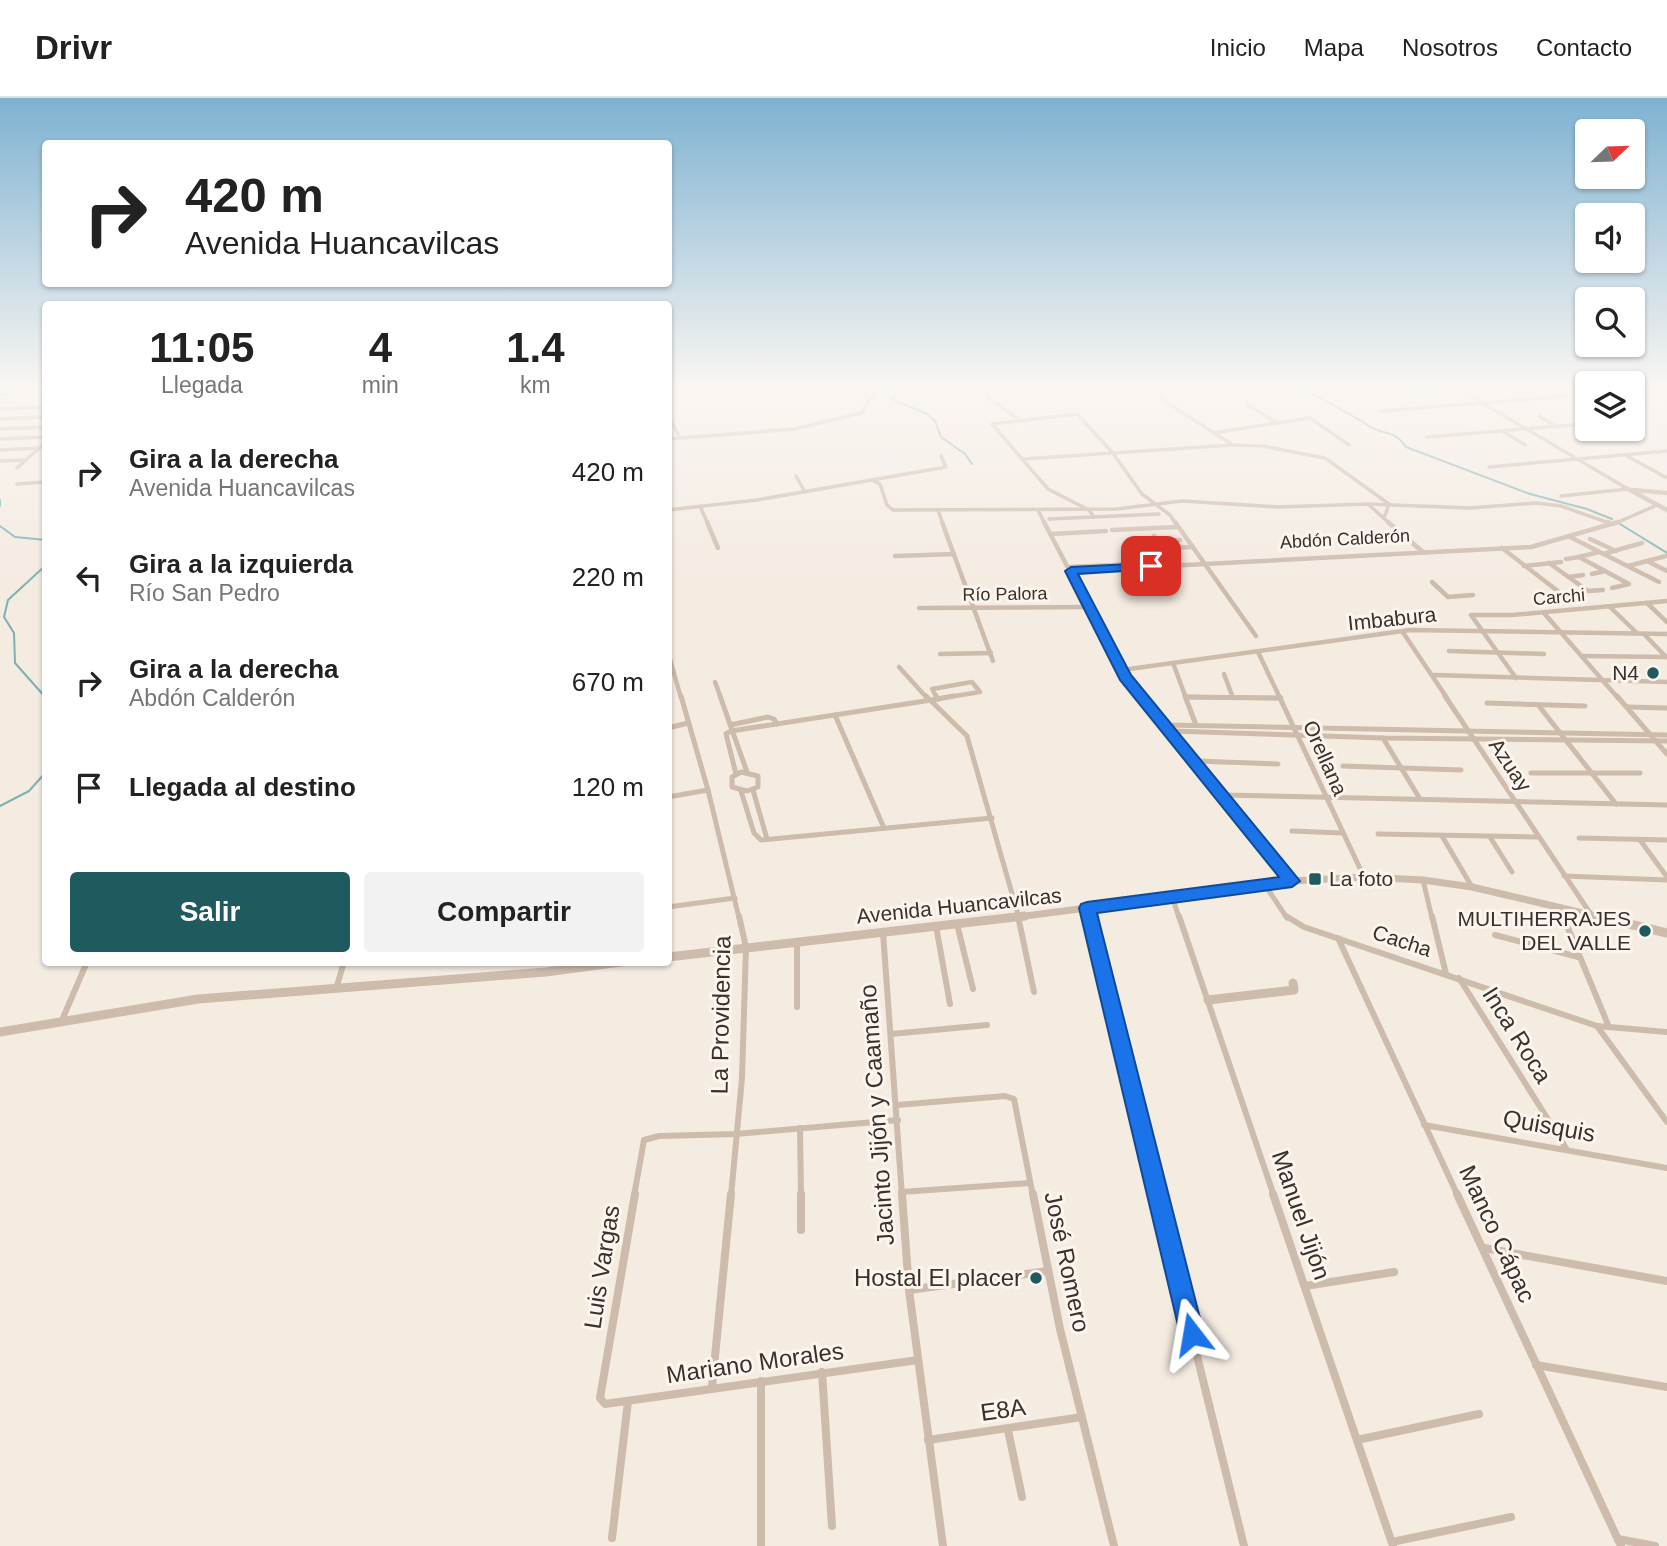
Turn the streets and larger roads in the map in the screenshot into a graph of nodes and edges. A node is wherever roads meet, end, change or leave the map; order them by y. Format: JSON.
{"nodes":[{"id":1,"x":1112,"y":452,"type":"edge"},
{"id":2,"x":34,"y":453,"type":"edge"},
{"id":3,"x":1017,"y":453,"type":"edge"},
{"id":4,"x":1105,"y":453,"type":"edge"},
{"id":5,"x":1297,"y":453,"type":"edge"},
{"id":6,"x":1565,"y":453,"type":"edge"},
{"id":7,"x":1659,"y":453,"type":"edge"},
{"id":8,"x":1626,"y":455,"type":"junction"},
{"id":9,"x":941,"y":456,"type":"dead end"},
{"id":10,"x":1023,"y":459,"type":"junction"},
{"id":11,"x":1576,"y":459,"type":"junction"},
{"id":12,"x":26,"y":460,"type":"junction"},
{"id":13,"x":0,"y":461,"type":"edge"},
{"id":14,"x":1489,"y":467,"type":"dead end"},
{"id":15,"x":18,"y":468,"type":"dead end"},
{"id":16,"x":796,"y":476,"type":"dead end"},
{"id":17,"x":1667,"y":478,"type":"edge"},
{"id":18,"x":872,"y":480,"type":"junction"},
{"id":19,"x":42,"y":482,"type":"edge"},
{"id":20,"x":17,"y":484,"type":"dead end"},
{"id":21,"x":1628,"y":489,"type":"junction"},
{"id":22,"x":805,"y":492,"type":"junction"},
{"id":23,"x":1667,"y":493,"type":"edge"},
{"id":24,"x":1561,"y":496,"type":"dead end"},
{"id":25,"x":1368,"y":504,"type":"junction"},
{"id":26,"x":1389,"y":504,"type":"junction"},
{"id":27,"x":1155,"y":505,"type":"junction"},
{"id":28,"x":1657,"y":505,"type":"junction"},
{"id":29,"x":700,"y":506,"type":"junction"},
{"id":30,"x":891,"y":509,"type":"joint"},
{"id":31,"x":672,"y":510,"type":"edge"},
{"id":32,"x":939,"y":510,"type":"junction"},
{"id":33,"x":1038,"y":510,"type":"junction"},
{"id":34,"x":1089,"y":510,"type":"junction"},
{"id":35,"x":1667,"y":510,"type":"edge"},
{"id":36,"x":1159,"y":514,"type":"dead end"},
{"id":37,"x":1094,"y":517,"type":"junction"},
{"id":38,"x":1384,"y":518,"type":"junction"},
{"id":39,"x":1049,"y":519,"type":"dead end"},
{"id":40,"x":1611,"y":523,"type":"junction"},
{"id":41,"x":1178,"y":527,"type":"junction"},
{"id":42,"x":1112,"y":530,"type":"dead end"},
{"id":43,"x":1106,"y":531,"type":"dead end"},
{"id":44,"x":1051,"y":534,"type":"junction"},
{"id":45,"x":1154,"y":536,"type":"dead end"},
{"id":46,"x":1567,"y":536,"type":"junction"},
{"id":47,"x":1590,"y":539,"type":"dead end"},
{"id":48,"x":1180,"y":540,"type":"dead end"},
{"id":49,"x":1158,"y":541,"type":"junction"},
{"id":50,"x":1144,"y":542,"type":"dead end"},
{"id":51,"x":1642,"y":543,"type":"dead end"},
{"id":52,"x":1192,"y":547,"type":"junction"},
{"id":53,"x":719,"y":548,"type":"dead end"},
{"id":54,"x":1162,"y":548,"type":"junction"},
{"id":55,"x":1502,"y":548,"type":"junction"},
{"id":56,"x":1147,"y":549,"type":"dead end"},
{"id":57,"x":1422,"y":551,"type":"junction"},
{"id":58,"x":1616,"y":551,"type":"junction"},
{"id":59,"x":1601,"y":553,"type":"junction"},
{"id":60,"x":954,"y":554,"type":"junction"},
{"id":61,"x":895,"y":556,"type":"dead end"},
{"id":62,"x":1666,"y":556,"type":"edge"},
{"id":63,"x":1579,"y":557,"type":"junction"},
{"id":64,"x":1647,"y":561,"type":"junction"},
{"id":65,"x":1203,"y":562,"type":"junction"},
{"id":66,"x":1549,"y":563,"type":"junction"},
{"id":67,"x":1524,"y":566,"type":"junction"},
{"id":68,"x":1627,"y":566,"type":"junction"},
{"id":69,"x":1070,"y":569,"type":"junction"},
{"id":70,"x":1605,"y":571,"type":"junction"},
{"id":71,"x":1667,"y":571,"type":"edge"},
{"id":72,"x":1592,"y":574,"type":"dead end"},
{"id":73,"x":1583,"y":575,"type":"dead end"},
{"id":74,"x":1569,"y":577,"type":"junction"},
{"id":75,"x":1432,"y":582,"type":"dead end"},
{"id":76,"x":1659,"y":582,"type":"dead end"},
{"id":77,"x":1612,"y":588,"type":"dead end"},
{"id":78,"x":1603,"y":590,"type":"dead end"},
{"id":79,"x":1559,"y":592,"type":"dead end"},
{"id":80,"x":1473,"y":595,"type":"dead end"},
{"id":81,"x":1667,"y":601,"type":"edge"},
{"id":82,"x":1647,"y":603,"type":"junction"},
{"id":83,"x":1091,"y":607,"type":"junction"},
{"id":84,"x":1610,"y":607,"type":"junction"},
{"id":85,"x":919,"y":608,"type":"dead end"},
{"id":86,"x":974,"y":608,"type":"junction"},
{"id":87,"x":1544,"y":612,"type":"junction"},
{"id":88,"x":1667,"y":622,"type":"edge"},
{"id":89,"x":1480,"y":630,"type":"junction"},
{"id":90,"x":1402,"y":631,"type":"junction"},
{"id":91,"x":1563,"y":632,"type":"junction"},
{"id":92,"x":1637,"y":633,"type":"junction"},
{"id":93,"x":1644,"y":634,"type":"junction"},
{"id":94,"x":1667,"y":634,"type":"edge"},
{"id":95,"x":1256,"y":636,"type":"dead end"},
{"id":96,"x":1449,"y":651,"type":"dead end"},
{"id":97,"x":1258,"y":652,"type":"junction"},
{"id":98,"x":991,"y":653,"type":"junction"},
{"id":99,"x":1497,"y":653,"type":"junction"},
{"id":100,"x":940,"y":654,"type":"dead end"},
{"id":101,"x":1544,"y":654,"type":"dead end"},
{"id":102,"x":1583,"y":656,"type":"junction"},
{"id":103,"x":1667,"y":658,"type":"edge"},
{"id":104,"x":993,"y":661,"type":"dead end"},
{"id":105,"x":1173,"y":663,"type":"junction"},
{"id":106,"x":672,"y":666,"type":"edge"},
{"id":107,"x":899,"y":667,"type":"dead end"},
{"id":108,"x":1122,"y":670,"type":"junction"},
{"id":109,"x":1224,"y":674,"type":"dead end"},
{"id":110,"x":1434,"y":676,"type":"junction"},
{"id":111,"x":1516,"y":678,"type":"junction"},
{"id":112,"x":1603,"y":679,"type":"junction"},
{"id":113,"x":715,"y":682,"type":"dead end"},
{"id":114,"x":1667,"y":682,"type":"edge"},
{"id":115,"x":1187,"y":696,"type":"junction"},
{"id":116,"x":1233,"y":698,"type":"junction"},
{"id":117,"x":1281,"y":698,"type":"junction"},
{"id":118,"x":938,"y":699,"type":"junction"},
{"id":119,"x":930,"y":701,"type":"junction"},
{"id":120,"x":1487,"y":703,"type":"dead end"},
{"id":121,"x":1539,"y":706,"type":"junction"},
{"id":122,"x":1586,"y":706,"type":"dead end"},
{"id":123,"x":1627,"y":707,"type":"junction"},
{"id":124,"x":1667,"y":708,"type":"edge"},
{"id":125,"x":835,"y":715,"type":"junction"},
{"id":126,"x":688,"y":723,"type":"junction"},
{"id":127,"x":1167,"y":725,"type":"junction"},
{"id":128,"x":1196,"y":725,"type":"junction"},
{"id":129,"x":672,"y":727,"type":"edge"},
{"id":130,"x":1294,"y":727,"type":"junction"},
{"id":131,"x":730,"y":728,"type":"junction"},
{"id":132,"x":1171,"y":731,"type":"junction"},
{"id":133,"x":1469,"y":732,"type":"junction"},
{"id":134,"x":1297,"y":734,"type":"junction"},
{"id":135,"x":1560,"y":734,"type":"junction"},
{"id":136,"x":1650,"y":734,"type":"junction"},
{"id":137,"x":1667,"y":735,"type":"edge"},
{"id":138,"x":1384,"y":738,"type":"junction"},
{"id":139,"x":1473,"y":738,"type":"junction"},
{"id":140,"x":1565,"y":740,"type":"junction"},
{"id":141,"x":1656,"y":741,"type":"junction"},
{"id":142,"x":1667,"y":741,"type":"edge"},
{"id":143,"x":1667,"y":754,"type":"edge"},
{"id":144,"x":1196,"y":761,"type":"junction"},
{"id":145,"x":1278,"y":764,"type":"dead end"},
{"id":146,"x":1343,"y":766,"type":"dead end"},
{"id":147,"x":1401,"y":767,"type":"junction"},
{"id":148,"x":1461,"y":770,"type":"dead end"},
{"id":149,"x":1588,"y":770,"type":"junction"},
{"id":150,"x":747,"y":772,"type":"junction"},
{"id":151,"x":1531,"y":773,"type":"dead end"},
{"id":152,"x":1640,"y":773,"type":"dead end"},
{"id":153,"x":736,"y":774,"type":"junction"},
{"id":154,"x":708,"y":790,"type":"junction"},
{"id":155,"x":753,"y":790,"type":"junction"},
{"id":156,"x":741,"y":791,"type":"junction"},
{"id":157,"x":672,"y":796,"type":"edge"},
{"id":158,"x":1223,"y":796,"type":"junction"},
{"id":159,"x":1325,"y":797,"type":"junction"},
{"id":160,"x":1420,"y":799,"type":"junction"},
{"id":161,"x":1516,"y":802,"type":"junction"},
{"id":162,"x":1615,"y":804,"type":"junction"},
{"id":163,"x":1667,"y":806,"type":"edge"},
{"id":164,"x":992,"y":818,"type":"junction"},
{"id":165,"x":884,"y":828,"type":"junction"},
{"id":166,"x":1292,"y":831,"type":"dead end"},
{"id":167,"x":1342,"y":833,"type":"junction"},
{"id":168,"x":1378,"y":834,"type":"dead end"},
{"id":169,"x":1441,"y":836,"type":"junction"},
{"id":170,"x":1538,"y":836,"type":"junction"},
{"id":171,"x":1490,"y":837,"type":"junction"},
{"id":172,"x":1579,"y":838,"type":"dead end"},
{"id":173,"x":767,"y":839,"type":"junction"},
{"id":174,"x":1639,"y":839,"type":"junction"},
{"id":175,"x":1667,"y":840,"type":"edge"},
{"id":176,"x":1512,"y":873,"type":"dead end"},
{"id":177,"x":1564,"y":876,"type":"junction"},
{"id":178,"x":1364,"y":877,"type":"junction"},
{"id":179,"x":1667,"y":878,"type":"edge"},
{"id":180,"x":1423,"y":880,"type":"junction"},
{"id":181,"x":1292,"y":881,"type":"junction"},
{"id":182,"x":1265,"y":885,"type":"junction"},
{"id":183,"x":1472,"y":887,"type":"junction"},
{"id":184,"x":1172,"y":896,"type":"junction"},
{"id":185,"x":735,"y":898,"type":"junction"},
{"id":186,"x":1015,"y":899,"type":"junction"},
{"id":187,"x":1061,"y":900,"type":"dead end"},
{"id":188,"x":672,"y":907,"type":"edge"},
{"id":189,"x":1087,"y":908,"type":"junction"},
{"id":190,"x":1560,"y":908,"type":"junction"},
{"id":191,"x":1592,"y":916,"type":"junction"},
{"id":192,"x":1020,"y":917,"type":"junction"},
{"id":193,"x":957,"y":924,"type":"junction"},
{"id":194,"x":936,"y":926,"type":"junction"},
{"id":195,"x":883,"y":932,"type":"junction"},
{"id":196,"x":1665,"y":934,"type":"edge"},
{"id":197,"x":1495,"y":935,"type":"dead end"},
{"id":198,"x":1338,"y":938,"type":"junction"},
{"id":199,"x":797,"y":941,"type":"junction"},
{"id":200,"x":746,"y":947,"type":"junction"},
{"id":201,"x":672,"y":956,"type":"edge"},
{"id":202,"x":1578,"y":957,"type":"junction"},
{"id":203,"x":85,"y":966,"type":"edge"},
{"id":204,"x":343,"y":966,"type":"edge"},
{"id":205,"x":547,"y":967,"type":"edge"},
{"id":206,"x":1446,"y":974,"type":"junction"},
{"id":207,"x":1459,"y":978,"type":"junction"},
{"id":208,"x":1293,"y":983,"type":"dead end"},
{"id":209,"x":337,"y":989,"type":"junction"},
{"id":210,"x":973,"y":989,"type":"dead end"},
{"id":211,"x":1034,"y":992,"type":"dead end"},
{"id":212,"x":1208,"y":1000,"type":"junction"},
{"id":213,"x":950,"y":1004,"type":"dead end"},
{"id":214,"x":797,"y":1007,"type":"dead end"},
{"id":215,"x":62,"y":1020,"type":"junction"},
{"id":216,"x":987,"y":1025,"type":"dead end"},
{"id":217,"x":1597,"y":1026,"type":"junction"},
{"id":218,"x":1609,"y":1027,"type":"junction"},
{"id":219,"x":0,"y":1032,"type":"edge"},
{"id":220,"x":1667,"y":1032,"type":"edge"},
{"id":221,"x":891,"y":1034,"type":"junction"},
{"id":222,"x":897,"y":1105,"type":"junction"},
{"id":223,"x":898,"y":1120,"type":"junction"},
{"id":224,"x":1667,"y":1122,"type":"edge"},
{"id":225,"x":1424,"y":1125,"type":"junction"},
{"id":226,"x":800,"y":1128,"type":"junction"},
{"id":227,"x":736,"y":1134,"type":"junction"},
{"id":228,"x":1566,"y":1147,"type":"junction"},
{"id":229,"x":1667,"y":1168,"type":"edge"},
{"id":230,"x":1030,"y":1183,"type":"junction"},
{"id":231,"x":901,"y":1192,"type":"junction"},
{"id":232,"x":801,"y":1230,"type":"dead end"},
{"id":233,"x":1484,"y":1248,"type":"junction"},
{"id":234,"x":1048,"y":1271,"type":"junction"},
{"id":235,"x":1394,"y":1272,"type":"dead end"},
{"id":236,"x":1667,"y":1280,"type":"edge"},
{"id":237,"x":1305,"y":1286,"type":"junction"},
{"id":238,"x":909,"y":1290,"type":"junction"},
{"id":239,"x":918,"y":1360,"type":"junction"},
{"id":240,"x":1536,"y":1365,"type":"junction"},
{"id":241,"x":822,"y":1372,"type":"junction"},
{"id":242,"x":761,"y":1381,"type":"junction"},
{"id":243,"x":712,"y":1387,"type":"junction"},
{"id":244,"x":1667,"y":1387,"type":"edge"},
{"id":245,"x":600,"y":1398,"type":"joint"},
{"id":246,"x":628,"y":1401,"type":"junction"},
{"id":247,"x":1479,"y":1413,"type":"dead end"},
{"id":248,"x":1082,"y":1417,"type":"junction"},
{"id":249,"x":1008,"y":1430,"type":"junction"},
{"id":250,"x":928,"y":1440,"type":"junction"},
{"id":251,"x":1357,"y":1440,"type":"junction"},
{"id":252,"x":1022,"y":1497,"type":"dead end"},
{"id":253,"x":1511,"y":1517,"type":"dead end"},
{"id":254,"x":832,"y":1526,"type":"dead end"},
{"id":255,"x":612,"y":1538,"type":"dead end"},
{"id":256,"x":1620,"y":1543,"type":"edge"},
{"id":257,"x":1393,"y":1544,"type":"edge"},
{"id":258,"x":761,"y":1546,"type":"edge"},
{"id":259,"x":943,"y":1546,"type":"edge"},
{"id":260,"x":1114,"y":1546,"type":"edge"},
{"id":261,"x":1244,"y":1546,"type":"edge"},
{"id":262,"x":1655,"y":1546,"type":"edge"}],
"edges":[{"from":1,"to":27,"type":"street"},
{"from":2,"to":12,"type":"street"},
{"from":3,"to":10,"type":"street"},
{"from":4,"to":10,"type":"street"},
{"from":5,"to":26,"type":"street"},
{"from":6,"to":11,"type":"street"},
{"from":7,"to":8,"type":"street"},
{"from":8,"to":11,"type":"street"},
{"from":8,"to":17,"type":"street"},
{"from":9,"to":18,"type":"street"},
{"from":10,"to":34,"type":"street"},
{"from":11,"to":14,"type":"street"},
{"from":11,"to":21,"type":"street"},
{"from":12,"to":13,"type":"street"},
{"from":12,"to":15,"type":"street"},
{"from":16,"to":22,"type":"street"},
{"from":18,"to":22,"type":"street"},
{"from":18,"to":30,"type":"street"},
{"from":19,"to":20,"type":"street"},
{"from":21,"to":23,"type":"street"},
{"from":21,"to":24,"type":"street"},
{"from":21,"to":28,"type":"street"},
{"from":22,"to":29,"type":"street"},
{"from":23,"to":28,"type":"street"},
{"from":25,"to":26,"type":"street"},
{"from":25,"to":27,"type":"street"},
{"from":25,"to":38,"type":"street"},
{"from":26,"to":38,"type":"street"},
{"from":26,"to":40,"type":"street"},
{"from":27,"to":34,"type":"street"},
{"from":27,"to":41,"type":"street"},
{"from":28,"to":35,"type":"street"},
{"from":28,"to":40,"type":"street","name":"Abdón Calderón"},
{"from":29,"to":31,"type":"street"},
{"from":29,"to":53,"type":"street"},
{"from":30,"to":32,"type":"street"},
{"from":32,"to":33,"type":"street"},
{"from":32,"to":60,"type":"street"},
{"from":33,"to":34,"type":"street"},
{"from":33,"to":44,"type":"street"},
{"from":34,"to":37,"type":"street"},
{"from":36,"to":37,"type":"street"},
{"from":37,"to":39,"type":"street"},
{"from":38,"to":57,"type":"street"},
{"from":40,"to":46,"type":"street","name":"Abdón Calderón"},
{"from":41,"to":42,"type":"street"},
{"from":41,"to":52,"type":"street"},
{"from":43,"to":44,"type":"street"},
{"from":44,"to":69,"type":"street"},
{"from":45,"to":49,"type":"street"},
{"from":46,"to":55,"type":"street","name":"Abdón Calderón"},
{"from":46,"to":57,"type":"street","name":"Abdón Calderón"},
{"from":46,"to":59,"type":"street"},
{"from":47,"to":58,"type":"street"},
{"from":48,"to":49,"type":"street"},
{"from":49,"to":50,"type":"street"},
{"from":49,"to":54,"type":"street"},
{"from":51,"to":58,"type":"street"},
{"from":52,"to":54,"type":"street"},
{"from":52,"to":65,"type":"street"},
{"from":54,"to":56,"type":"street"},
{"from":55,"to":57,"type":"street","name":"Abdón Calderón"},
{"from":55,"to":67,"type":"street"},
{"from":57,"to":65,"type":"street","name":"Abdón Calderón"},
{"from":58,"to":59,"type":"street"},
{"from":59,"to":63,"type":"street"},
{"from":59,"to":68,"type":"street"},
{"from":60,"to":61,"type":"street"},
{"from":60,"to":86,"type":"street"},
{"from":62,"to":64,"type":"street"},
{"from":63,"to":66,"type":"street"},
{"from":63,"to":70,"type":"street"},
{"from":64,"to":68,"type":"street"},
{"from":64,"to":71,"type":"street"},
{"from":65,"to":69,"type":"street","name":"Abdón Calderón"},
{"from":65,"to":95,"type":"street"},
{"from":66,"to":67,"type":"street"},
{"from":66,"to":74,"type":"street"},
{"from":67,"to":79,"type":"street"},
{"from":68,"to":76,"type":"street"},
{"from":69,"to":83,"type":"street"},
{"from":70,"to":72,"type":"street"},
{"from":70,"to":77,"type":"street"},
{"from":73,"to":74,"type":"street"},
{"from":74,"to":78,"type":"street"},
{"from":75,"to":80,"type":"street"},
{"from":81,"to":82,"type":"street","name":"Carchi"},
{"from":82,"to":84,"type":"street","name":"Carchi"},
{"from":82,"to":88,"type":"street"},
{"from":83,"to":86,"type":"street","name":"Río Palora"},
{"from":83,"to":108,"type":"street"},
{"from":84,"to":87,"type":"street","name":"Carchi"},
{"from":84,"to":92,"type":"street"},
{"from":85,"to":86,"type":"street","name":"Río Palora"},
{"from":86,"to":98,"type":"street"},
{"from":87,"to":89,"type":"street","name":"Carchi"},
{"from":87,"to":91,"type":"street"},
{"from":89,"to":90,"type":"street","name":"Imbabura"},
{"from":89,"to":91,"type":"street","name":"Imbabura"},
{"from":89,"to":99,"type":"street"},
{"from":90,"to":97,"type":"street","name":"Imbabura"},
{"from":90,"to":110,"type":"street","name":"Azuay"},
{"from":91,"to":92,"type":"street","name":"Imbabura"},
{"from":91,"to":102,"type":"street"},
{"from":92,"to":93,"type":"street","name":"Imbabura"},
{"from":93,"to":94,"type":"street","name":"Imbabura"},
{"from":93,"to":103,"type":"street"},
{"from":96,"to":99,"type":"street"},
{"from":97,"to":105,"type":"street","name":"Imbabura"},
{"from":97,"to":117,"type":"street","name":"Orellana"},
{"from":98,"to":100,"type":"street"},
{"from":98,"to":104,"type":"street"},
{"from":99,"to":101,"type":"street"},
{"from":99,"to":111,"type":"street"},
{"from":102,"to":103,"type":"street"},
{"from":102,"to":112,"type":"street"},
{"from":105,"to":108,"type":"street","name":"Imbabura"},
{"from":105,"to":115,"type":"street"},
{"from":106,"to":126,"type":"street","name":"La Providencia"},
{"from":107,"to":119,"type":"street"},
{"from":108,"to":127,"type":"street"},
{"from":109,"to":116,"type":"street"},
{"from":110,"to":111,"type":"street"},
{"from":110,"to":133,"type":"street","name":"Azuay"},
{"from":111,"to":112,"type":"street"},
{"from":112,"to":114,"type":"street"},
{"from":112,"to":123,"type":"street"},
{"from":113,"to":131,"type":"street"},
{"from":115,"to":116,"type":"street"},
{"from":115,"to":128,"type":"street"},
{"from":116,"to":117,"type":"street"},
{"from":117,"to":130,"type":"street","name":"Orellana"},
{"from":118,"to":118,"type":"street"},
{"from":118,"to":119,"type":"street"},
{"from":119,"to":125,"type":"street"},
{"from":119,"to":164,"type":"street"},
{"from":120,"to":121,"type":"street"},
{"from":121,"to":122,"type":"street"},
{"from":121,"to":135,"type":"street"},
{"from":123,"to":124,"type":"street"},
{"from":123,"to":136,"type":"street"},
{"from":125,"to":131,"type":"street"},
{"from":125,"to":165,"type":"street"},
{"from":126,"to":129,"type":"street"},
{"from":126,"to":154,"type":"street","name":"La Providencia"},
{"from":127,"to":128,"type":"street"},
{"from":127,"to":132,"type":"street"},
{"from":128,"to":130,"type":"street"},
{"from":130,"to":133,"type":"street"},
{"from":130,"to":134,"type":"street","name":"Orellana"},
{"from":131,"to":150,"type":"street"},
{"from":131,"to":153,"type":"street"},
{"from":132,"to":134,"type":"street"},
{"from":132,"to":144,"type":"street"},
{"from":133,"to":135,"type":"street"},
{"from":133,"to":139,"type":"street","name":"Azuay"},
{"from":134,"to":138,"type":"street"},
{"from":134,"to":159,"type":"street","name":"Orellana"},
{"from":135,"to":136,"type":"street"},
{"from":135,"to":140,"type":"street"},
{"from":136,"to":137,"type":"street"},
{"from":136,"to":141,"type":"street"},
{"from":138,"to":139,"type":"street"},
{"from":138,"to":147,"type":"street"},
{"from":139,"to":140,"type":"street"},
{"from":139,"to":161,"type":"street","name":"Azuay"},
{"from":140,"to":141,"type":"street"},
{"from":140,"to":149,"type":"street"},
{"from":141,"to":142,"type":"street"},
{"from":141,"to":143,"type":"street"},
{"from":144,"to":145,"type":"street"},
{"from":144,"to":158,"type":"street"},
{"from":146,"to":147,"type":"street"},
{"from":147,"to":148,"type":"street"},
{"from":147,"to":160,"type":"street"},
{"from":149,"to":151,"type":"street"},
{"from":149,"to":152,"type":"street"},
{"from":149,"to":162,"type":"street"},
{"from":150,"to":153,"type":"street"},
{"from":150,"to":155,"type":"street"},
{"from":153,"to":156,"type":"street"},
{"from":154,"to":157,"type":"street"},
{"from":154,"to":185,"type":"street","name":"La Providencia"},
{"from":155,"to":156,"type":"street"},
{"from":155,"to":173,"type":"street"},
{"from":156,"to":173,"type":"street"},
{"from":158,"to":159,"type":"street"},
{"from":158,"to":181,"type":"street"},
{"from":159,"to":160,"type":"street"},
{"from":159,"to":167,"type":"street","name":"Orellana"},
{"from":160,"to":161,"type":"street"},
{"from":161,"to":162,"type":"street"},
{"from":161,"to":170,"type":"street","name":"Azuay"},
{"from":162,"to":163,"type":"street"},
{"from":164,"to":165,"type":"street"},
{"from":164,"to":186,"type":"street"},
{"from":165,"to":173,"type":"street"},
{"from":166,"to":167,"type":"street"},
{"from":167,"to":178,"type":"street","name":"Orellana"},
{"from":168,"to":169,"type":"street"},
{"from":169,"to":171,"type":"street"},
{"from":169,"to":183,"type":"street"},
{"from":170,"to":171,"type":"street"},
{"from":170,"to":177,"type":"street","name":"Azuay"},
{"from":171,"to":176,"type":"street"},
{"from":172,"to":174,"type":"street"},
{"from":174,"to":175,"type":"street"},
{"from":174,"to":179,"type":"street"},
{"from":177,"to":179,"type":"street"},
{"from":177,"to":191,"type":"street","name":"Azuay"},
{"from":178,"to":180,"type":"street","name":"Avenida Huancavilcas"},
{"from":178,"to":181,"type":"street","name":"Avenida Huancavilcas"},
{"from":180,"to":183,"type":"street","name":"Avenida Huancavilcas"},
{"from":180,"to":206,"type":"street"},
{"from":181,"to":182,"type":"street","name":"Avenida Huancavilcas"},
{"from":182,"to":184,"type":"street","name":"Avenida Huancavilcas"},
{"from":182,"to":198,"type":"street","name":"Cacha"},
{"from":183,"to":190,"type":"street","name":"Avenida Huancavilcas"},
{"from":184,"to":189,"type":"street","name":"Avenida Huancavilcas"},
{"from":184,"to":212,"type":"street","name":"Manuel Jijón"},
{"from":185,"to":188,"type":"street"},
{"from":185,"to":200,"type":"street","name":"La Providencia"},
{"from":186,"to":187,"type":"street"},
{"from":186,"to":192,"type":"street"},
{"from":189,"to":192,"type":"street","name":"Avenida Huancavilcas"},
{"from":189,"to":261,"type":"street"},
{"from":190,"to":191,"type":"street","name":"Avenida Huancavilcas"},
{"from":190,"to":202,"type":"street"},
{"from":191,"to":196,"type":"street","name":"Avenida Huancavilcas"},
{"from":192,"to":193,"type":"street","name":"Avenida Huancavilcas"},
{"from":192,"to":211,"type":"street"},
{"from":193,"to":194,"type":"street","name":"Avenida Huancavilcas"},
{"from":193,"to":210,"type":"street"},
{"from":194,"to":195,"type":"street","name":"Avenida Huancavilcas"},
{"from":194,"to":213,"type":"street"},
{"from":195,"to":199,"type":"street","name":"Avenida Huancavilcas"},
{"from":195,"to":221,"type":"street","name":"Jacinto Jijón y Caamaño"},
{"from":197,"to":202,"type":"street"},
{"from":198,"to":206,"type":"street","name":"Cacha"},
{"from":198,"to":225,"type":"street","name":"Manco Cápac"},
{"from":199,"to":200,"type":"street","name":"Avenida Huancavilcas"},
{"from":199,"to":214,"type":"street"},
{"from":200,"to":201,"type":"street","name":"Avenida Huancavilcas"},
{"from":200,"to":227,"type":"street","name":"La Providencia"},
{"from":202,"to":218,"type":"street"},
{"from":203,"to":215,"type":"street"},
{"from":204,"to":209,"type":"street"},
{"from":205,"to":209,"type":"street"},
{"from":206,"to":207,"type":"street","name":"Cacha"},
{"from":207,"to":217,"type":"street","name":"Cacha"},
{"from":207,"to":228,"type":"street","name":"Inca Roca"},
{"from":208,"to":212,"type":"street"},
{"from":209,"to":215,"type":"street"},
{"from":212,"to":237,"type":"street","name":"Manuel Jijón"},
{"from":215,"to":219,"type":"street"},
{"from":216,"to":221,"type":"street"},
{"from":217,"to":218,"type":"street","name":"Cacha"},
{"from":217,"to":224,"type":"street"},
{"from":218,"to":220,"type":"street","name":"Cacha"},
{"from":221,"to":222,"type":"street","name":"Jacinto Jijón y Caamaño"},
{"from":222,"to":223,"type":"street","name":"Jacinto Jijón y Caamaño"},
{"from":222,"to":230,"type":"street","name":"José Romero"},
{"from":223,"to":226,"type":"street"},
{"from":223,"to":231,"type":"street","name":"Jacinto Jijón y Caamaño"},
{"from":225,"to":228,"type":"street","name":"Quisquis"},
{"from":225,"to":233,"type":"street","name":"Manco Cápac"},
{"from":226,"to":227,"type":"street"},
{"from":226,"to":232,"type":"street"},
{"from":227,"to":243,"type":"street","name":"La Providencia"},
{"from":227,"to":245,"type":"street","name":"Luis Vargas"},
{"from":228,"to":229,"type":"street","name":"Quisquis"},
{"from":230,"to":231,"type":"street"},
{"from":230,"to":234,"type":"street","name":"José Romero"},
{"from":231,"to":238,"type":"street","name":"Jacinto Jijón y Caamaño"},
{"from":233,"to":236,"type":"street"},
{"from":233,"to":240,"type":"street","name":"Manco Cápac"},
{"from":234,"to":238,"type":"street"},
{"from":234,"to":248,"type":"street","name":"José Romero"},
{"from":235,"to":237,"type":"street"},
{"from":237,"to":251,"type":"street","name":"Manuel Jijón"},
{"from":238,"to":239,"type":"street","name":"Jacinto Jijón y Caamaño"},
{"from":239,"to":241,"type":"street","name":"Mariano Morales"},
{"from":239,"to":250,"type":"street","name":"Jacinto Jijón y Caamaño"},
{"from":240,"to":244,"type":"street"},
{"from":240,"to":256,"type":"street","name":"Manco Cápac"},
{"from":241,"to":242,"type":"street","name":"Mariano Morales"},
{"from":241,"to":254,"type":"street"},
{"from":242,"to":243,"type":"street","name":"Mariano Morales"},
{"from":242,"to":258,"type":"street"},
{"from":243,"to":246,"type":"street","name":"Mariano Morales"},
{"from":245,"to":246,"type":"street","name":"Mariano Morales"},
{"from":246,"to":255,"type":"street"},
{"from":247,"to":251,"type":"street"},
{"from":248,"to":249,"type":"street","name":"E8A"},
{"from":248,"to":260,"type":"street","name":"José Romero"},
{"from":249,"to":250,"type":"street","name":"E8A"},
{"from":249,"to":252,"type":"street"},
{"from":250,"to":259,"type":"street","name":"Jacinto Jijón y Caamaño"},
{"from":251,"to":257,"type":"street","name":"Manuel Jijón"},
{"from":253,"to":257,"type":"street"},
{"from":256,"to":262,"type":"street"}]}
